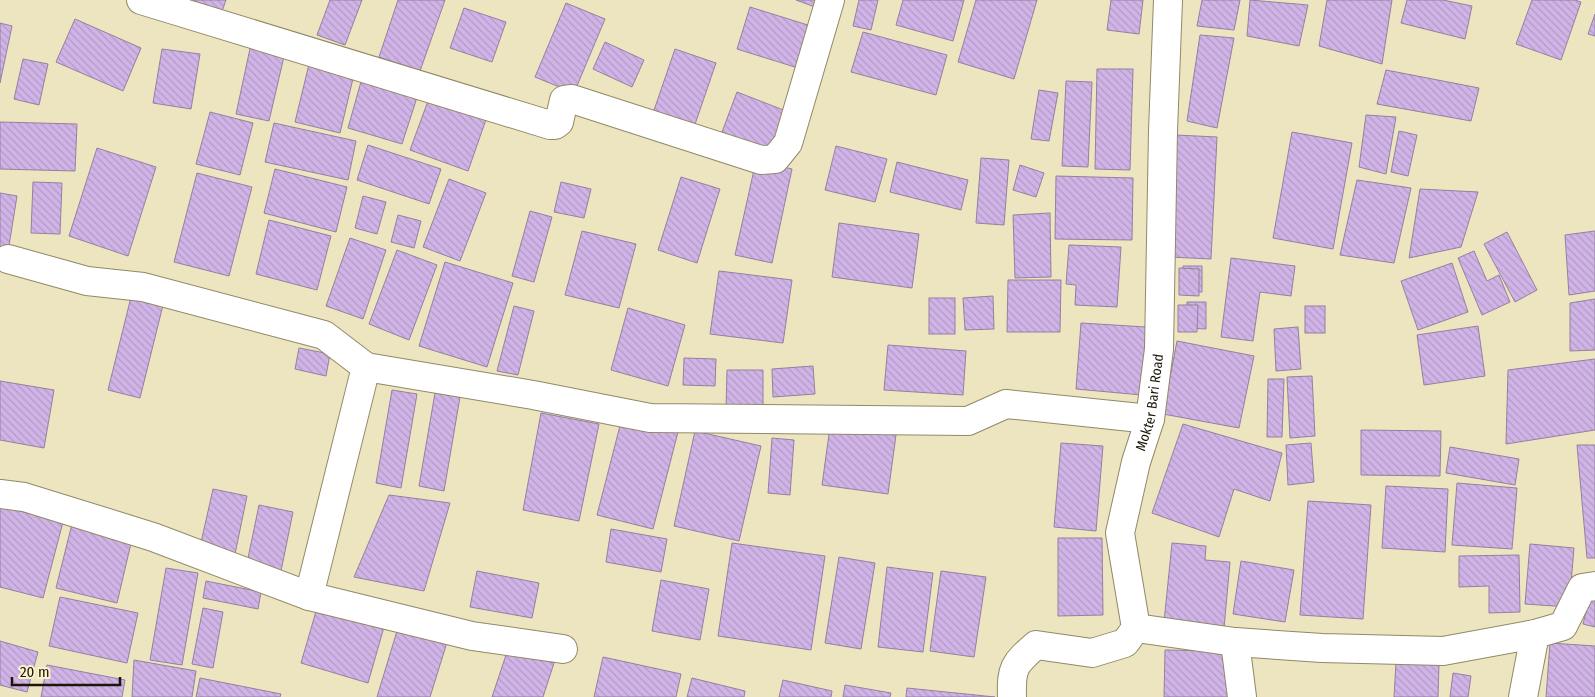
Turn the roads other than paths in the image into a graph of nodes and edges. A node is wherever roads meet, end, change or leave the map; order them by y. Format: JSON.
{"nodes":[{"id":1,"x":141,"y":0,"type":"edge"},
{"id":2,"x":830,"y":0,"type":"edge"},
{"id":3,"x":1168,"y":0,"type":"edge"},
{"id":4,"x":8,"y":259,"type":"dead end"},
{"id":5,"x":366,"y":367,"type":"junction"},
{"id":6,"x":1150,"y":419,"type":"junction"},
{"id":7,"x":0,"y":494,"type":"edge"},
{"id":8,"x":1595,"y":586,"type":"edge"},
{"id":9,"x":308,"y":596,"type":"junction"},
{"id":10,"x":1136,"y":628,"type":"junction"},
{"id":11,"x":1535,"y":634,"type":"junction"},
{"id":12,"x":1235,"y":642,"type":"junction"},
{"id":13,"x":563,"y":649,"type":"dead end"},
{"id":14,"x":1012,"y":697,"type":"edge"},
{"id":15,"x":1242,"y":697,"type":"edge"},
{"id":16,"x":1524,"y":697,"type":"edge"}],
"edges":[{"from":1,"to":2,"type":"street"},
{"from":3,"to":6,"type":"street","name":"Mokter Bari Road"},
{"from":4,"to":5,"type":"street"},
{"from":5,"to":6,"type":"street"},
{"from":5,"to":9,"type":"street"},
{"from":6,"to":10,"type":"street","name":"Mokter Bari Road"},
{"from":7,"to":9,"type":"street"},
{"from":8,"to":11,"type":"street"},
{"from":9,"to":13,"type":"street"},
{"from":10,"to":12,"type":"street"},
{"from":10,"to":14,"type":"street"},
{"from":11,"to":12,"type":"street"},
{"from":11,"to":16,"type":"street"},
{"from":12,"to":15,"type":"street"}]}
